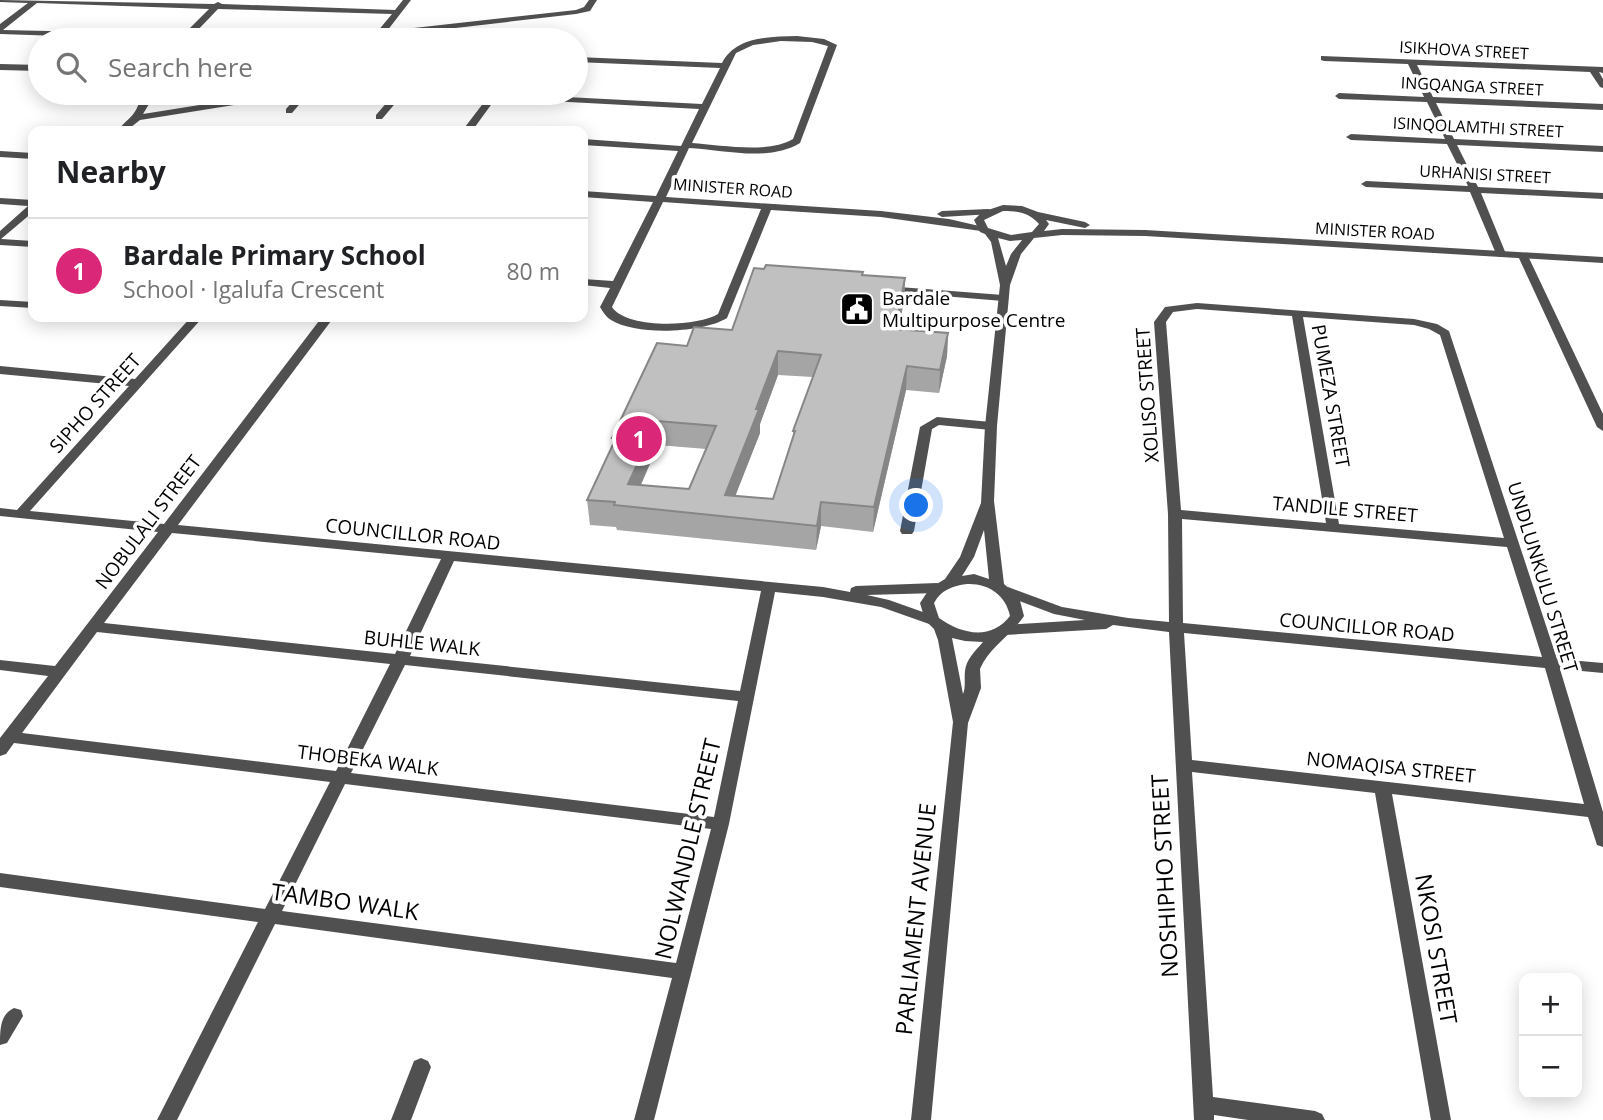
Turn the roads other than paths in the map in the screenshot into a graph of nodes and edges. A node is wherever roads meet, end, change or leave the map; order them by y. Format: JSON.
{"nodes":[{"id":1,"x":0,"y":0,"type":"edge"},
{"id":2,"x":407,"y":0,"type":"edge"},
{"id":3,"x":593,"y":0,"type":"edge"},
{"id":4,"x":37,"y":1,"type":"edge"},
{"id":5,"x":219,"y":3,"type":"edge"},
{"id":6,"x":398,"y":12,"type":"junction"},
{"id":7,"x":195,"y":28,"type":"edge"},
{"id":8,"x":384,"y":28,"type":"edge"},
{"id":9,"x":425,"y":28,"type":"edge"},
{"id":10,"x":0,"y":30,"type":"edge"},
{"id":11,"x":28,"y":31,"type":"edge"},
{"id":12,"x":1324,"y":58,"type":"dead end"},
{"id":13,"x":588,"y":60,"type":"edge"},
{"id":14,"x":1410,"y":61,"type":"junction"},
{"id":15,"x":723,"y":66,"type":"junction"},
{"id":16,"x":0,"y":67,"type":"edge"},
{"id":17,"x":28,"y":68,"type":"edge"},
{"id":18,"x":1592,"y":69,"type":"junction"},
{"id":19,"x":1603,"y":70,"type":"edge"},
{"id":20,"x":1603,"y":85,"type":"edge"},
{"id":21,"x":1339,"y":96,"type":"dead end"},
{"id":22,"x":588,"y":100,"type":"edge"},
{"id":23,"x":1430,"y":100,"type":"junction"},
{"id":24,"x":141,"y":105,"type":"edge"},
{"id":25,"x":217,"y":105,"type":"edge"},
{"id":26,"x":294,"y":105,"type":"edge"},
{"id":27,"x":390,"y":105,"type":"edge"},
{"id":28,"x":486,"y":105,"type":"edge"},
{"id":29,"x":704,"y":107,"type":"junction"},
{"id":30,"x":1603,"y":107,"type":"edge"},
{"id":31,"x":289,"y":111,"type":"dead end"},
{"id":32,"x":379,"y":117,"type":"dead end"},
{"id":33,"x":137,"y":118,"type":"junction"},
{"id":34,"x":127,"y":126,"type":"edge"},
{"id":35,"x":471,"y":126,"type":"edge"},
{"id":36,"x":1351,"y":137,"type":"dead end"},
{"id":37,"x":588,"y":142,"type":"edge"},
{"id":38,"x":1451,"y":142,"type":"junction"},
{"id":39,"x":686,"y":147,"type":"junction"},
{"id":40,"x":1603,"y":149,"type":"edge"},
{"id":41,"x":0,"y":154,"type":"edge"},
{"id":42,"x":28,"y":156,"type":"edge"},
{"id":43,"x":1366,"y":184,"type":"dead end"},
{"id":44,"x":1474,"y":189,"type":"junction"},
{"id":45,"x":588,"y":194,"type":"edge"},
{"id":46,"x":1603,"y":196,"type":"edge"},
{"id":47,"x":662,"y":199,"type":"junction"},
{"id":48,"x":0,"y":201,"type":"edge"},
{"id":49,"x":28,"y":204,"type":"edge"},
{"id":50,"x":767,"y":206,"type":"junction"},
{"id":51,"x":28,"y":210,"type":"edge"},
{"id":52,"x":988,"y":212,"type":"junction"},
{"id":53,"x":881,"y":214,"type":"junction"},
{"id":54,"x":1037,"y":215,"type":"junction"},
{"id":55,"x":987,"y":232,"type":"junction"},
{"id":56,"x":1145,"y":233,"type":"junction"},
{"id":57,"x":1034,"y":235,"type":"junction"},
{"id":58,"x":0,"y":239,"type":"edge"},
{"id":59,"x":28,"y":243,"type":"edge"},
{"id":60,"x":1501,"y":254,"type":"junction"},
{"id":61,"x":1523,"y":256,"type":"junction"},
{"id":62,"x":1603,"y":260,"type":"edge"},
{"id":63,"x":588,"y":282,"type":"edge"},
{"id":64,"x":618,"y":285,"type":"junction"},
{"id":65,"x":869,"y":287,"type":"edge"},
{"id":66,"x":1004,"y":291,"type":"junction"},
{"id":67,"x":0,"y":303,"type":"edge"},
{"id":68,"x":28,"y":305,"type":"edge"},
{"id":69,"x":1297,"y":314,"type":"junction"},
{"id":70,"x":192,"y":322,"type":"edge"},
{"id":71,"x":324,"y":322,"type":"edge"},
{"id":72,"x":1440,"y":330,"type":"joint"},
{"id":73,"x":0,"y":370,"type":"edge"},
{"id":74,"x":139,"y":383,"type":"junction"},
{"id":75,"x":990,"y":426,"type":"junction"},
{"id":76,"x":1603,"y":427,"type":"edge"},
{"id":77,"x":987,"y":502,"type":"junction"},
{"id":78,"x":0,"y":512,"type":"edge"},
{"id":79,"x":20,"y":514,"type":"junction"},
{"id":80,"x":1175,"y":514,"type":"junction"},
{"id":81,"x":1333,"y":526,"type":"junction"},
{"id":82,"x":168,"y":527,"type":"junction"},
{"id":83,"x":907,"y":531,"type":"dead end"},
{"id":84,"x":1512,"y":543,"type":"junction"},
{"id":85,"x":449,"y":557,"type":"junction"},
{"id":86,"x":944,"y":585,"type":"junction"},
{"id":87,"x":769,"y":588,"type":"junction"},
{"id":88,"x":1002,"y":589,"type":"junction"},
{"id":89,"x":823,"y":592,"type":"junction"},
{"id":90,"x":1128,"y":623,"type":"junction"},
{"id":91,"x":937,"y":624,"type":"junction"},
{"id":92,"x":93,"y":627,"type":"junction"},
{"id":93,"x":1176,"y":629,"type":"junction"},
{"id":94,"x":1002,"y":632,"type":"junction"},
{"id":95,"x":400,"y":660,"type":"junction"},
{"id":96,"x":1551,"y":663,"type":"junction"},
{"id":97,"x":0,"y":665,"type":"edge"},
{"id":98,"x":1603,"y":668,"type":"edge"},
{"id":99,"x":59,"y":671,"type":"junction"},
{"id":100,"x":747,"y":697,"type":"junction"},
{"id":101,"x":960,"y":723,"type":"junction"},
{"id":102,"x":5,"y":744,"type":"edge"},
{"id":103,"x":1184,"y":765,"type":"junction"},
{"id":104,"x":340,"y":778,"type":"junction"},
{"id":105,"x":1382,"y":786,"type":"junction"},
{"id":106,"x":1593,"y":811,"type":"junction"},
{"id":107,"x":720,"y":824,"type":"junction"},
{"id":108,"x":1603,"y":840,"type":"edge"},
{"id":109,"x":0,"y":880,"type":"edge"},
{"id":110,"x":270,"y":916,"type":"junction"},
{"id":111,"x":682,"y":972,"type":"junction"},
{"id":112,"x":14,"y":1016,"type":"dead end"},
{"id":113,"x":0,"y":1037,"type":"edge"},
{"id":114,"x":421,"y":1067,"type":"dead end"},
{"id":115,"x":1203,"y":1113,"type":"edge"},
{"id":116,"x":167,"y":1120,"type":"edge"},
{"id":117,"x":401,"y":1120,"type":"edge"},
{"id":118,"x":644,"y":1120,"type":"edge"},
{"id":119,"x":921,"y":1120,"type":"edge"},
{"id":120,"x":1315,"y":1120,"type":"edge"},
{"id":121,"x":1441,"y":1120,"type":"edge"}],
"edges":[{"from":1,"to":4,"type":"street"},
{"from":2,"to":6,"type":"street"},
{"from":3,"to":9,"type":"street"},
{"from":4,"to":5,"type":"street"},
{"from":4,"to":10,"type":"street"},
{"from":5,"to":6,"type":"street"},
{"from":5,"to":7,"type":"street"},
{"from":6,"to":8,"type":"street"},
{"from":10,"to":11,"type":"street"},
{"from":12,"to":14,"type":"street","name":"ISIKHOVA STREET"},
{"from":13,"to":15,"type":"street"},
{"from":14,"to":18,"type":"street","name":"ISIKHOVA STREET"},
{"from":14,"to":23,"type":"street"},
{"from":15,"to":29,"type":"street"},
{"from":15,"to":39,"type":"street"},
{"from":16,"to":17,"type":"street"},
{"from":18,"to":19,"type":"street","name":"ISIKHOVA STREET"},
{"from":18,"to":20,"type":"street"},
{"from":21,"to":23,"type":"street","name":"INGQANGA STREET"},
{"from":22,"to":29,"type":"street"},
{"from":23,"to":30,"type":"street","name":"INGQANGA STREET"},
{"from":23,"to":38,"type":"street"},
{"from":24,"to":33,"type":"street"},
{"from":25,"to":33,"type":"street"},
{"from":26,"to":31,"type":"street"},
{"from":27,"to":32,"type":"street"},
{"from":28,"to":35,"type":"street"},
{"from":29,"to":39,"type":"street"},
{"from":33,"to":34,"type":"street"},
{"from":36,"to":38,"type":"street","name":"ISINQOLAMTHI STREET"},
{"from":37,"to":39,"type":"street"},
{"from":38,"to":40,"type":"street","name":"ISINQOLAMTHI STREET"},
{"from":38,"to":44,"type":"street"},
{"from":39,"to":47,"type":"street"},
{"from":41,"to":42,"type":"street"},
{"from":43,"to":44,"type":"street","name":"URHANISI STREET"},
{"from":44,"to":46,"type":"street","name":"URHANISI STREET"},
{"from":44,"to":60,"type":"street"},
{"from":45,"to":47,"type":"street","name":"MINISTER ROAD"},
{"from":47,"to":50,"type":"street","name":"MINISTER ROAD"},
{"from":47,"to":64,"type":"street"},
{"from":48,"to":49,"type":"street"},
{"from":50,"to":53,"type":"street","name":"MINISTER ROAD"},
{"from":50,"to":64,"type":"street"},
{"from":51,"to":58,"type":"street"},
{"from":52,"to":53,"type":"street","name":"MINISTER ROAD"},
{"from":52,"to":54,"type":"street","name":"MINISTER ROAD"},
{"from":52,"to":55,"type":"street"},
{"from":53,"to":55,"type":"street","name":"MINISTER ROAD"},
{"from":54,"to":56,"type":"street","name":"MINISTER ROAD"},
{"from":54,"to":57,"type":"street"},
{"from":55,"to":57,"type":"street","name":"MINISTER ROAD"},
{"from":55,"to":66,"type":"street"},
{"from":56,"to":57,"type":"street","name":"MINISTER ROAD"},
{"from":56,"to":60,"type":"street","name":"MINISTER ROAD"},
{"from":57,"to":66,"type":"street"},
{"from":58,"to":59,"type":"street"},
{"from":60,"to":61,"type":"street","name":"MINISTER ROAD"},
{"from":61,"to":62,"type":"street","name":"MINISTER ROAD"},
{"from":61,"to":76,"type":"street"},
{"from":63,"to":64,"type":"street"},
{"from":65,"to":66,"type":"street"},
{"from":66,"to":75,"type":"street"},
{"from":67,"to":68,"type":"street"},
{"from":69,"to":72,"type":"street","name":"XOLISO STREET"},
{"from":69,"to":80,"type":"street","name":"XOLISO STREET"},
{"from":69,"to":81,"type":"street","name":"PUMEZA STREET"},
{"from":70,"to":74,"type":"street","name":"SIPHO STREET"},
{"from":71,"to":82,"type":"street","name":"NOBULALI STREET"},
{"from":72,"to":84,"type":"street","name":"UNDLUNKULU STREET"},
{"from":73,"to":74,"type":"street"},
{"from":74,"to":79,"type":"street","name":"SIPHO STREET"},
{"from":75,"to":77,"type":"street"},
{"from":75,"to":83,"type":"street"},
{"from":77,"to":86,"type":"street"},
{"from":77,"to":88,"type":"street"},
{"from":78,"to":79,"type":"street","name":"COUNCILLOR ROAD"},
{"from":79,"to":82,"type":"street","name":"COUNCILLOR ROAD"},
{"from":80,"to":81,"type":"street","name":"TANDILE STREET"},
{"from":80,"to":93,"type":"street","name":"XOLISO STREET"},
{"from":81,"to":84,"type":"street","name":"TANDILE STREET"},
{"from":82,"to":85,"type":"street","name":"COUNCILLOR ROAD"},
{"from":82,"to":92,"type":"street","name":"NOBULALI STREET"},
{"from":84,"to":96,"type":"street","name":"UNDLUNKULU STREET"},
{"from":85,"to":87,"type":"street","name":"COUNCILLOR ROAD"},
{"from":85,"to":95,"type":"street"},
{"from":86,"to":88,"type":"street"},
{"from":86,"to":89,"type":"street","name":"COUNCILLOR ROAD"},
{"from":86,"to":91,"type":"street"},
{"from":87,"to":89,"type":"street","name":"COUNCILLOR ROAD"},
{"from":87,"to":100,"type":"street","name":"NOLWANDLE STREET"},
{"from":88,"to":90,"type":"street","name":"COUNCILLOR ROAD"},
{"from":88,"to":94,"type":"street"},
{"from":89,"to":91,"type":"street","name":"COUNCILLOR ROAD"},
{"from":90,"to":93,"type":"street","name":"COUNCILLOR ROAD"},
{"from":90,"to":94,"type":"street","name":"COUNCILLOR ROAD"},
{"from":91,"to":94,"type":"street"},
{"from":91,"to":101,"type":"street","name":"PARLIAMENT AVENUE"},
{"from":92,"to":95,"type":"street","name":"BUHLE WALK"},
{"from":92,"to":99,"type":"street","name":"NOBULALI STREET"},
{"from":93,"to":96,"type":"street","name":"COUNCILLOR ROAD"},
{"from":93,"to":103,"type":"street","name":"NOSHIPHO STREET"},
{"from":94,"to":101,"type":"street","name":"PARLIAMENT AVENUE"},
{"from":95,"to":100,"type":"street","name":"BUHLE WALK"},
{"from":95,"to":104,"type":"street"},
{"from":96,"to":98,"type":"street","name":"COUNCILLOR ROAD"},
{"from":96,"to":106,"type":"street","name":"UNDLUNKULU STREET"},
{"from":97,"to":99,"type":"street"},
{"from":99,"to":102,"type":"street","name":"NOBULALI STREET"},
{"from":100,"to":107,"type":"street","name":"NOLWANDLE STREET"},
{"from":101,"to":119,"type":"street","name":"PARLIAMENT AVENUE"},
{"from":102,"to":104,"type":"street","name":"THOBEKA WALK"},
{"from":103,"to":105,"type":"street","name":"NOMAQISA STREET"},
{"from":103,"to":115,"type":"street","name":"NOSHIPHO STREET"},
{"from":104,"to":107,"type":"street","name":"THOBEKA WALK"},
{"from":104,"to":110,"type":"street"},
{"from":105,"to":106,"type":"street","name":"NOMAQISA STREET"},
{"from":105,"to":121,"type":"street","name":"NKOSI STREET"},
{"from":106,"to":108,"type":"street","name":"UNDLUNKULU STREET"},
{"from":107,"to":111,"type":"street","name":"NOLWANDLE STREET"},
{"from":109,"to":110,"type":"street","name":"TAMBO WALK"},
{"from":110,"to":111,"type":"street","name":"TAMBO WALK"},
{"from":110,"to":116,"type":"street"},
{"from":111,"to":118,"type":"street","name":"NOLWANDLE STREET"},
{"from":112,"to":113,"type":"street"},
{"from":114,"to":117,"type":"street"},
{"from":115,"to":120,"type":"street"}]}
